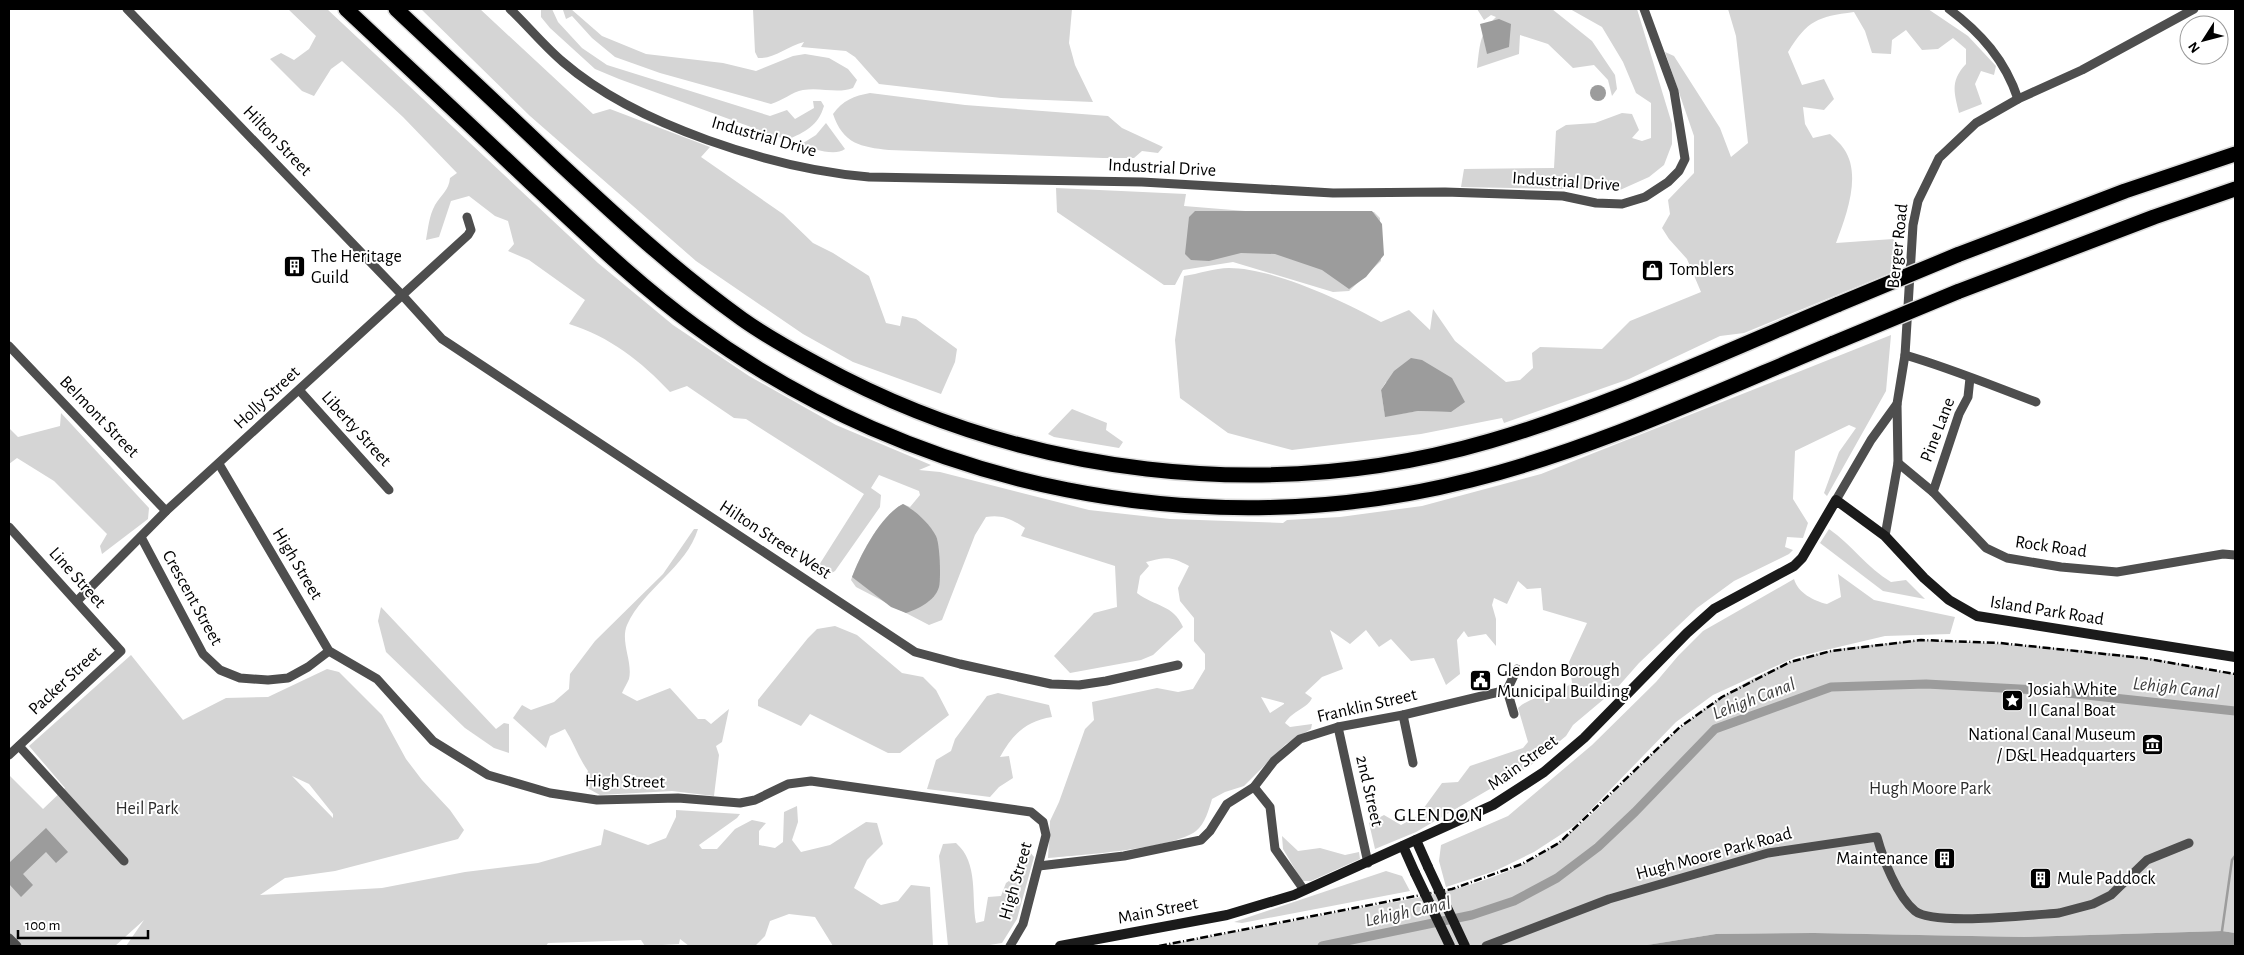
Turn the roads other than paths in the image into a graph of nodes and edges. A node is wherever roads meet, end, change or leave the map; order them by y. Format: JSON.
{"nodes":[{"id":1,"x":127,"y":9,"type":"edge"},
{"id":2,"x":346,"y":9,"type":"edge"},
{"id":3,"x":396,"y":9,"type":"edge"},
{"id":4,"x":510,"y":9,"type":"edge"},
{"id":5,"x":1644,"y":9,"type":"edge"},
{"id":6,"x":1949,"y":9,"type":"edge"},
{"id":7,"x":2194,"y":9,"type":"edge"},
{"id":8,"x":2018,"y":99,"type":"junction"},
{"id":9,"x":2235,"y":154,"type":"edge"},
{"id":10,"x":2235,"y":189,"type":"edge"},
{"id":11,"x":467,"y":217,"type":"dead end"},
{"id":12,"x":403,"y":296,"type":"junction"},
{"id":13,"x":9,"y":346,"type":"edge"},
{"id":14,"x":1906,"y":355,"type":"junction"},
{"id":15,"x":1970,"y":378,"type":"junction"},
{"id":16,"x":299,"y":390,"type":"junction"},
{"id":17,"x":2036,"y":402,"type":"dead end"},
{"id":18,"x":1897,"y":404,"type":"junction"},
{"id":19,"x":1898,"y":463,"type":"junction"},
{"id":20,"x":219,"y":464,"type":"junction"},
{"id":21,"x":389,"y":490,"type":"dead end"},
{"id":22,"x":1933,"y":492,"type":"junction"},
{"id":23,"x":1836,"y":500,"type":"junction"},
{"id":24,"x":166,"y":512,"type":"junction"},
{"id":25,"x":9,"y":527,"type":"edge"},
{"id":26,"x":1885,"y":536,"type":"junction"},
{"id":27,"x":141,"y":537,"type":"junction"},
{"id":28,"x":2235,"y":555,"type":"edge"},
{"id":29,"x":76,"y":601,"type":"junction"},
{"id":30,"x":121,"y":651,"type":"joint"},
{"id":31,"x":329,"y":651,"type":"junction"},
{"id":32,"x":2235,"y":657,"type":"edge"},
{"id":33,"x":1178,"y":665,"type":"dead end"},
{"id":34,"x":1517,"y":669,"type":"dead end"},
{"id":35,"x":1507,"y":690,"type":"junction"},
{"id":36,"x":1514,"y":714,"type":"dead end"},
{"id":37,"x":1403,"y":715,"type":"junction"},
{"id":38,"x":1338,"y":726,"type":"junction"},
{"id":39,"x":19,"y":746,"type":"junction"},
{"id":40,"x":9,"y":756,"type":"edge"},
{"id":41,"x":1413,"y":763,"type":"dead end"},
{"id":42,"x":1254,"y":787,"type":"junction"},
{"id":43,"x":1416,"y":840,"type":"junction"},
{"id":44,"x":2189,"y":843,"type":"dead end"},
{"id":45,"x":1403,"y":846,"type":"junction"},
{"id":46,"x":124,"y":861,"type":"dead end"},
{"id":47,"x":1368,"y":863,"type":"junction"},
{"id":48,"x":1039,"y":866,"type":"junction"},
{"id":49,"x":1304,"y":890,"type":"junction"},
{"id":50,"x":9,"y":938,"type":"edge"},
{"id":51,"x":16,"y":946,"type":"edge"},
{"id":52,"x":1010,"y":946,"type":"edge"},
{"id":53,"x":1060,"y":946,"type":"edge"},
{"id":54,"x":1450,"y":946,"type":"edge"},
{"id":55,"x":1465,"y":946,"type":"edge"},
{"id":56,"x":1486,"y":946,"type":"edge"}],
"edges":[{"from":1,"to":12,"type":"street","name":"Hilton Street"},
{"from":2,"to":10,"type":"highway","bridge":true},
{"from":3,"to":9,"type":"highway","bridge":true},
{"from":4,"to":5,"type":"street","name":"Industrial Drive"},
{"from":6,"to":8,"type":"street"},
{"from":7,"to":8,"type":"street","name":"Berger Road"},
{"from":8,"to":14,"type":"street","name":"Berger Road"},
{"from":11,"to":12,"type":"street","name":"Holly Street"},
{"from":12,"to":16,"type":"street","name":"Holly Street"},
{"from":12,"to":33,"type":"street","name":"Hilton Street West"},
{"from":13,"to":24,"type":"street","name":"Belmont Street"},
{"from":14,"to":15,"type":"street","name":"Pine Lane"},
{"from":14,"to":18,"type":"street","name":"Berger Road"},
{"from":15,"to":17,"type":"street","name":"Pine Lane"},
{"from":15,"to":22,"type":"street","name":"Pine Lane"},
{"from":16,"to":20,"type":"street","name":"Holly Street"},
{"from":16,"to":21,"type":"street","name":"Liberty Street"},
{"from":18,"to":19,"type":"street"},
{"from":18,"to":23,"type":"street","name":"Berger Road"},
{"from":19,"to":22,"type":"street","name":"Rock Road"},
{"from":19,"to":26,"type":"street"},
{"from":20,"to":24,"type":"street","name":"Holly Street"},
{"from":20,"to":31,"type":"street","name":"High Street"},
{"from":22,"to":28,"type":"street","name":"Rock Road"},
{"from":23,"to":26,"type":"main road","name":"Island Park Road"},
{"from":23,"to":43,"type":"main road","name":"Main Street"},
{"from":24,"to":27,"type":"street","name":"Holly Street"},
{"from":25,"to":29,"type":"street","name":"Line Street"},
{"from":26,"to":32,"type":"main road","name":"Island Park Road"},
{"from":27,"to":29,"type":"street","name":"Holly Street"},
{"from":27,"to":31,"type":"street","name":"Crescent Street"},
{"from":29,"to":30,"type":"street","name":"Line Street"},
{"from":30,"to":39,"type":"street","name":"Packer Street"},
{"from":31,"to":48,"type":"street","name":"High Street"},
{"from":34,"to":35,"type":"street"},
{"from":35,"to":36,"type":"street"},
{"from":35,"to":37,"type":"street","name":"Franklin Street"},
{"from":37,"to":38,"type":"street","name":"Franklin Street"},
{"from":37,"to":41,"type":"street"},
{"from":38,"to":42,"type":"street","name":"Franklin Street"},
{"from":38,"to":47,"type":"street","name":"2nd Street"},
{"from":39,"to":40,"type":"street","name":"Packer Street"},
{"from":39,"to":46,"type":"street"},
{"from":42,"to":48,"type":"street","name":"Franklin Street"},
{"from":42,"to":49,"type":"street"},
{"from":43,"to":45,"type":"main road","name":"Main Street"},
{"from":43,"to":55,"type":"main road","bridge":true},
{"from":44,"to":56,"type":"street","name":"Hugh Moore Park Road"},
{"from":45,"to":47,"type":"main road","name":"Main Street"},
{"from":45,"to":54,"type":"main road","bridge":true},
{"from":47,"to":49,"type":"main road","name":"Main Street"},
{"from":48,"to":52,"type":"street","name":"High Street"},
{"from":49,"to":53,"type":"main road","name":"Main Street"},
{"from":50,"to":51,"type":"street"}]}
